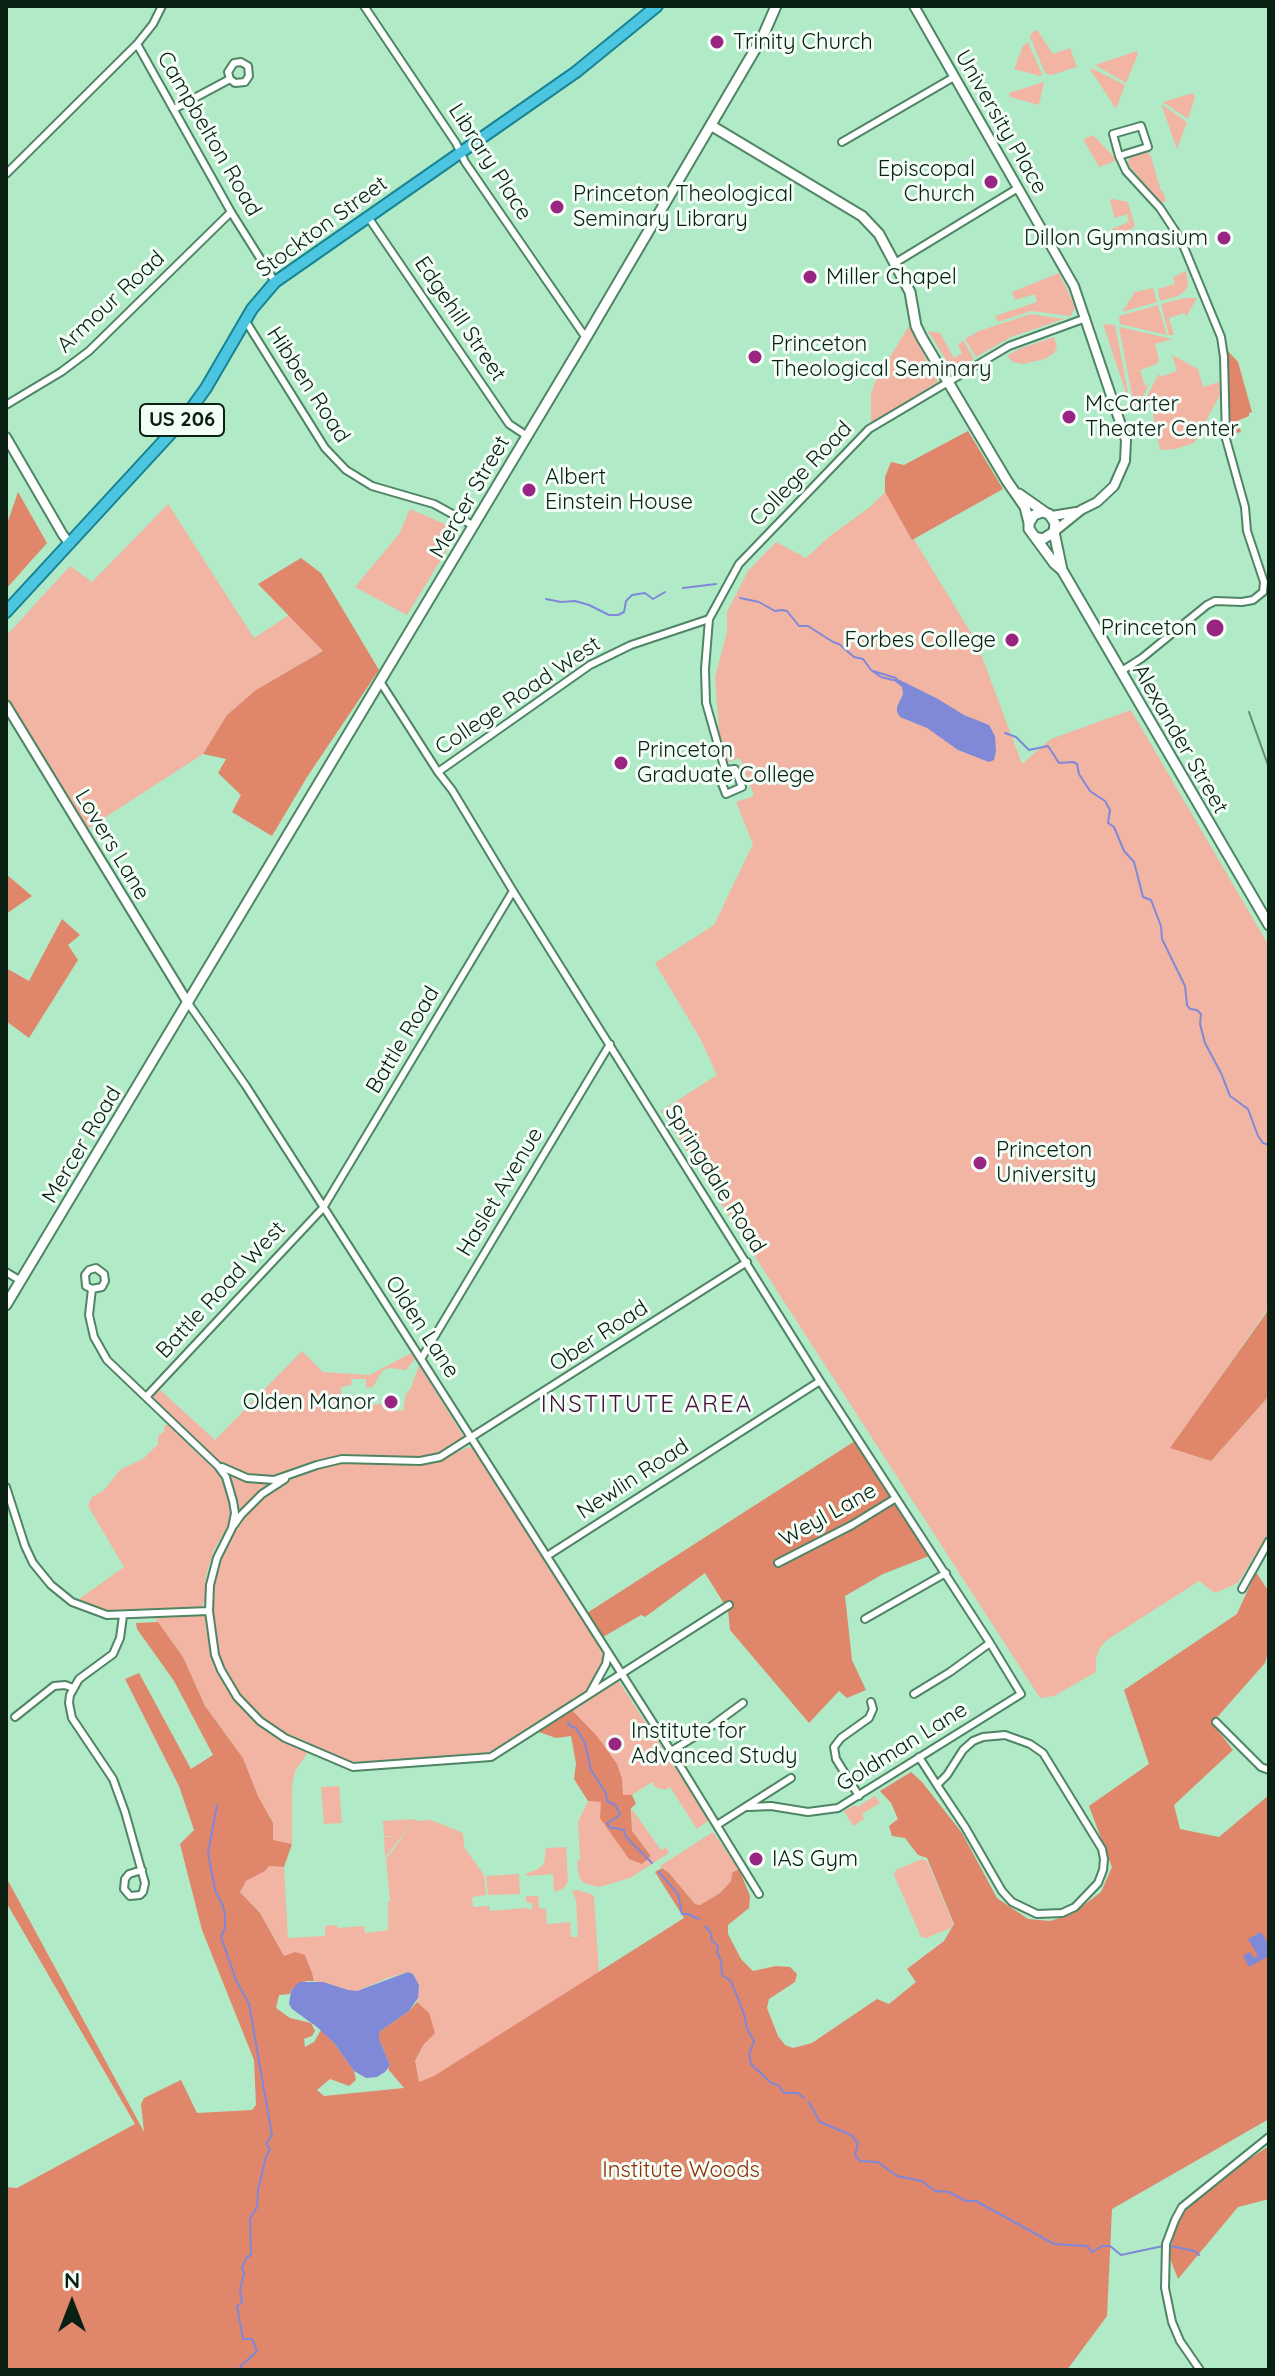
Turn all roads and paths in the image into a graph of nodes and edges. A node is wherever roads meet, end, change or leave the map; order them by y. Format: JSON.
{"nodes":[{"id":1,"x":162,"y":6,"type":"edge"},
{"id":2,"x":364,"y":6,"type":"edge"},
{"id":3,"x":657,"y":6,"type":"edge"},
{"id":4,"x":776,"y":6,"type":"edge"},
{"id":5,"x":914,"y":6,"type":"edge"},
{"id":6,"x":137,"y":44,"type":"junction"},
{"id":7,"x":954,"y":77,"type":"junction"},
{"id":8,"x":230,"y":79,"type":"dead end"},
{"id":9,"x":174,"y":109,"type":"junction"},
{"id":10,"x":712,"y":126,"type":"junction"},
{"id":11,"x":842,"y":142,"type":"dead end"},
{"id":12,"x":461,"y":153,"type":"junction"},
{"id":13,"x":1119,"y":156,"type":"junction"},
{"id":14,"x":6,"y":174,"type":"edge"},
{"id":15,"x":1018,"y":188,"type":"junction"},
{"id":16,"x":231,"y":212,"type":"junction"},
{"id":17,"x":368,"y":216,"type":"junction"},
{"id":18,"x":895,"y":263,"type":"junction"},
{"id":19,"x":275,"y":282,"type":"junction"},
{"id":20,"x":1086,"y":318,"type":"junction"},
{"id":21,"x":245,"y":320,"type":"junction"},
{"id":22,"x":586,"y":338,"type":"junction"},
{"id":23,"x":948,"y":382,"type":"junction"},
{"id":24,"x":6,"y":405,"type":"edge"},
{"id":25,"x":527,"y":436,"type":"junction"},
{"id":26,"x":6,"y":437,"type":"edge"},
{"id":27,"x":1016,"y":492,"type":"junction"},
{"id":28,"x":1081,"y":510,"type":"junction"},
{"id":29,"x":1049,"y":515,"type":"junction"},
{"id":30,"x":1029,"y":523,"type":"junction"},
{"id":31,"x":474,"y":526,"type":"junction"},
{"id":32,"x":1054,"y":532,"type":"junction"},
{"id":33,"x":1035,"y":537,"type":"junction"},
{"id":34,"x":70,"y":544,"type":"junction"},
{"id":35,"x":1062,"y":570,"type":"junction"},
{"id":36,"x":6,"y":612,"type":"edge"},
{"id":37,"x":709,"y":619,"type":"junction"},
{"id":38,"x":1120,"y":672,"type":"junction"},
{"id":39,"x":381,"y":683,"type":"junction"},
{"id":40,"x":6,"y":705,"type":"edge"},
{"id":41,"x":725,"y":770,"type":"dead end"},
{"id":42,"x":438,"y":772,"type":"junction"},
{"id":43,"x":513,"y":891,"type":"junction"},
{"id":44,"x":1269,"y":925,"type":"edge"},
{"id":45,"x":188,"y":1003,"type":"junction"},
{"id":46,"x":610,"y":1044,"type":"junction"},
{"id":47,"x":323,"y":1208,"type":"junction"},
{"id":48,"x":747,"y":1262,"type":"junction"},
{"id":49,"x":6,"y":1272,"type":"edge"},
{"id":50,"x":21,"y":1281,"type":"junction"},
{"id":51,"x":92,"y":1289,"type":"dead end"},
{"id":52,"x":6,"y":1305,"type":"edge"},
{"id":53,"x":421,"y":1359,"type":"junction"},
{"id":54,"x":820,"y":1381,"type":"junction"},
{"id":55,"x":146,"y":1397,"type":"junction"},
{"id":56,"x":472,"y":1439,"type":"junction"},
{"id":57,"x":218,"y":1466,"type":"junction"},
{"id":58,"x":295,"y":1474,"type":"junction"},
{"id":59,"x":6,"y":1487,"type":"edge"},
{"id":60,"x":896,"y":1498,"type":"junction"},
{"id":61,"x":15,"y":1512,"type":"junction"},
{"id":62,"x":6,"y":1515,"type":"edge"},
{"id":63,"x":232,"y":1528,"type":"junction"},
{"id":64,"x":1269,"y":1541,"type":"edge"},
{"id":65,"x":547,"y":1556,"type":"junction"},
{"id":66,"x":778,"y":1563,"type":"dead end"},
{"id":67,"x":946,"y":1573,"type":"junction"},
{"id":68,"x":1242,"y":1589,"type":"dead end"},
{"id":69,"x":729,"y":1605,"type":"dead end"},
{"id":70,"x":209,"y":1611,"type":"junction"},
{"id":71,"x":123,"y":1616,"type":"junction"},
{"id":72,"x":865,"y":1619,"type":"dead end"},
{"id":73,"x":990,"y":1643,"type":"junction"},
{"id":74,"x":608,"y":1653,"type":"junction"},
{"id":75,"x":621,"y":1674,"type":"junction"},
{"id":76,"x":73,"y":1688,"type":"junction"},
{"id":77,"x":914,"y":1694,"type":"dead end"},
{"id":78,"x":1021,"y":1694,"type":"joint"},
{"id":79,"x":589,"y":1695,"type":"junction"},
{"id":80,"x":871,"y":1702,"type":"dead end"},
{"id":81,"x":743,"y":1703,"type":"dead end"},
{"id":82,"x":15,"y":1717,"type":"dead end"},
{"id":83,"x":1216,"y":1722,"type":"dead end"},
{"id":84,"x":671,"y":1751,"type":"junction"},
{"id":85,"x":919,"y":1757,"type":"junction"},
{"id":86,"x":1269,"y":1770,"type":"edge"},
{"id":87,"x":791,"y":1778,"type":"dead end"},
{"id":88,"x":937,"y":1785,"type":"junction"},
{"id":89,"x":859,"y":1796,"type":"junction"},
{"id":90,"x":749,"y":1807,"type":"junction"},
{"id":91,"x":717,"y":1825,"type":"junction"},
{"id":92,"x":142,"y":1870,"type":"junction"},
{"id":93,"x":759,"y":1894,"type":"dead end"},
{"id":94,"x":1269,"y":2137,"type":"edge"},
{"id":95,"x":1200,"y":2370,"type":"edge"}],
"edges":[{"from":1,"to":6,"type":"street"},
{"from":2,"to":12,"type":"street","name":"Library Place"},
{"from":3,"to":12,"type":"highway","name":"Stockton Street","number":"US 206"},
{"from":4,"to":10,"type":"main road","name":"Mercer Street"},
{"from":5,"to":7,"type":"street","name":"University Place"},
{"from":6,"to":9,"type":"street","name":"Campbelton Road"},
{"from":6,"to":14,"type":"street"},
{"from":7,"to":11,"type":"street"},
{"from":7,"to":15,"type":"street","name":"University Place"},
{"from":8,"to":9,"type":"street"},
{"from":9,"to":16,"type":"street","name":"Campbelton Road"},
{"from":10,"to":18,"type":"main road"},
{"from":10,"to":22,"type":"main road","name":"Mercer Street"},
{"from":12,"to":17,"type":"highway","name":"Stockton Street","number":"US 206"},
{"from":12,"to":22,"type":"street","name":"Library Place"},
{"from":13,"to":13,"type":"street"},
{"from":13,"to":38,"type":"street"},
{"from":15,"to":18,"type":"street"},
{"from":15,"to":20,"type":"street","name":"University Place"},
{"from":16,"to":19,"type":"street","name":"Campbelton Road"},
{"from":16,"to":24,"type":"street","name":"Armour Road"},
{"from":17,"to":19,"type":"highway","name":"Stockton Street","number":"US 206"},
{"from":17,"to":25,"type":"street","name":"Edgehill Street"},
{"from":18,"to":23,"type":"main road"},
{"from":19,"to":21,"type":"highway","name":"Stockton Street","number":"US 206"},
{"from":20,"to":23,"type":"street","name":"College Road"},
{"from":20,"to":28,"type":"street","name":"University Place"},
{"from":21,"to":31,"type":"street","name":"Hibben Road"},
{"from":21,"to":34,"type":"highway","name":"Stockton Street","number":"US 206"},
{"from":22,"to":25,"type":"main road","name":"Mercer Street"},
{"from":23,"to":27,"type":"main road"},
{"from":23,"to":37,"type":"street","name":"College Road"},
{"from":25,"to":31,"type":"main road","name":"Mercer Street"},
{"from":26,"to":34,"type":"street"},
{"from":27,"to":29,"type":"main road"},
{"from":27,"to":30,"type":"main road"},
{"from":28,"to":29,"type":"street","name":"University Place"},
{"from":28,"to":32,"type":"street","name":"University Place"},
{"from":29,"to":30,"type":"main road"},
{"from":29,"to":32,"type":"main road"},
{"from":30,"to":33,"type":"main road"},
{"from":31,"to":39,"type":"main road","name":"Mercer Street"},
{"from":32,"to":33,"type":"main road"},
{"from":32,"to":35,"type":"main road","name":"Alexander Street"},
{"from":33,"to":35,"type":"main road","name":"Alexander Street"},
{"from":34,"to":36,"type":"highway","name":"Stockton Street","number":"US 206"},
{"from":35,"to":38,"type":"main road","name":"Alexander Street"},
{"from":37,"to":41,"type":"street","name":"College Road"},
{"from":37,"to":42,"type":"street","name":"College Road West"},
{"from":38,"to":44,"type":"main road","name":"Alexander Street"},
{"from":39,"to":42,"type":"street","name":"Springdale Road"},
{"from":39,"to":45,"type":"main road","name":"Mercer Street"},
{"from":40,"to":45,"type":"street","name":"Lovers Lane"},
{"from":42,"to":43,"type":"street","name":"Springdale Road"},
{"from":43,"to":46,"type":"street","name":"Springdale Road"},
{"from":43,"to":47,"type":"street","name":"Battle Road"},
{"from":45,"to":47,"type":"street","name":"Olden Lane"},
{"from":45,"to":50,"type":"main road","name":"Mercer Road"},
{"from":46,"to":48,"type":"street","name":"Springdale Road"},
{"from":46,"to":53,"type":"street","name":"Haslet Avenue"},
{"from":47,"to":53,"type":"street","name":"Olden Lane"},
{"from":47,"to":55,"type":"street","name":"Battle Road West"},
{"from":48,"to":54,"type":"street","name":"Springdale Road"},
{"from":48,"to":56,"type":"street","name":"Ober Road"},
{"from":49,"to":50,"type":"street"},
{"from":50,"to":52,"type":"main road","name":"Mercer Road"},
{"from":51,"to":55,"type":"street"},
{"from":53,"to":56,"type":"street","name":"Olden Lane"},
{"from":54,"to":60,"type":"street","name":"Springdale Road"},
{"from":54,"to":65,"type":"street","name":"Newlin Road"},
{"from":55,"to":57,"type":"street"},
{"from":56,"to":58,"type":"street","name":"Ober Road"},
{"from":56,"to":65,"type":"street","name":"Olden Lane"},
{"from":57,"to":58,"type":"street"},
{"from":57,"to":63,"type":"street"},
{"from":58,"to":63,"type":"street"},
{"from":59,"to":61,"type":"street"},
{"from":60,"to":66,"type":"street","name":"Weyl Lane"},
{"from":60,"to":67,"type":"street","name":"Springdale Road"},
{"from":61,"to":62,"type":"street"},
{"from":61,"to":71,"type":"street"},
{"from":63,"to":70,"type":"street"},
{"from":64,"to":68,"type":"street"},
{"from":65,"to":74,"type":"street","name":"Olden Lane"},
{"from":67,"to":72,"type":"street"},
{"from":67,"to":73,"type":"street","name":"Springdale Road"},
{"from":69,"to":75,"type":"street"},
{"from":70,"to":71,"type":"street"},
{"from":70,"to":79,"type":"street"},
{"from":71,"to":76,"type":"street"},
{"from":73,"to":77,"type":"street"},
{"from":73,"to":78,"type":"street","name":"Springdale Road"},
{"from":74,"to":75,"type":"street","name":"Olden Lane"},
{"from":74,"to":79,"type":"street"},
{"from":75,"to":79,"type":"street"},
{"from":75,"to":84,"type":"street","name":"Olden Lane"},
{"from":76,"to":82,"type":"street"},
{"from":76,"to":92,"type":"street"},
{"from":78,"to":85,"type":"street","name":"Goldman Lane"},
{"from":80,"to":89,"type":"street"},
{"from":81,"to":84,"type":"street"},
{"from":83,"to":86,"type":"street"},
{"from":84,"to":91,"type":"street","name":"Olden Lane"},
{"from":85,"to":88,"type":"street"},
{"from":85,"to":89,"type":"street","name":"Goldman Lane"},
{"from":87,"to":90,"type":"street"},
{"from":88,"to":88,"type":"street"},
{"from":89,"to":90,"type":"street","name":"Goldman Lane"},
{"from":90,"to":91,"type":"street"},
{"from":91,"to":93,"type":"street","name":"Olden Lane"},
{"from":92,"to":92,"type":"street"},
{"from":94,"to":95,"type":"street"}]}
